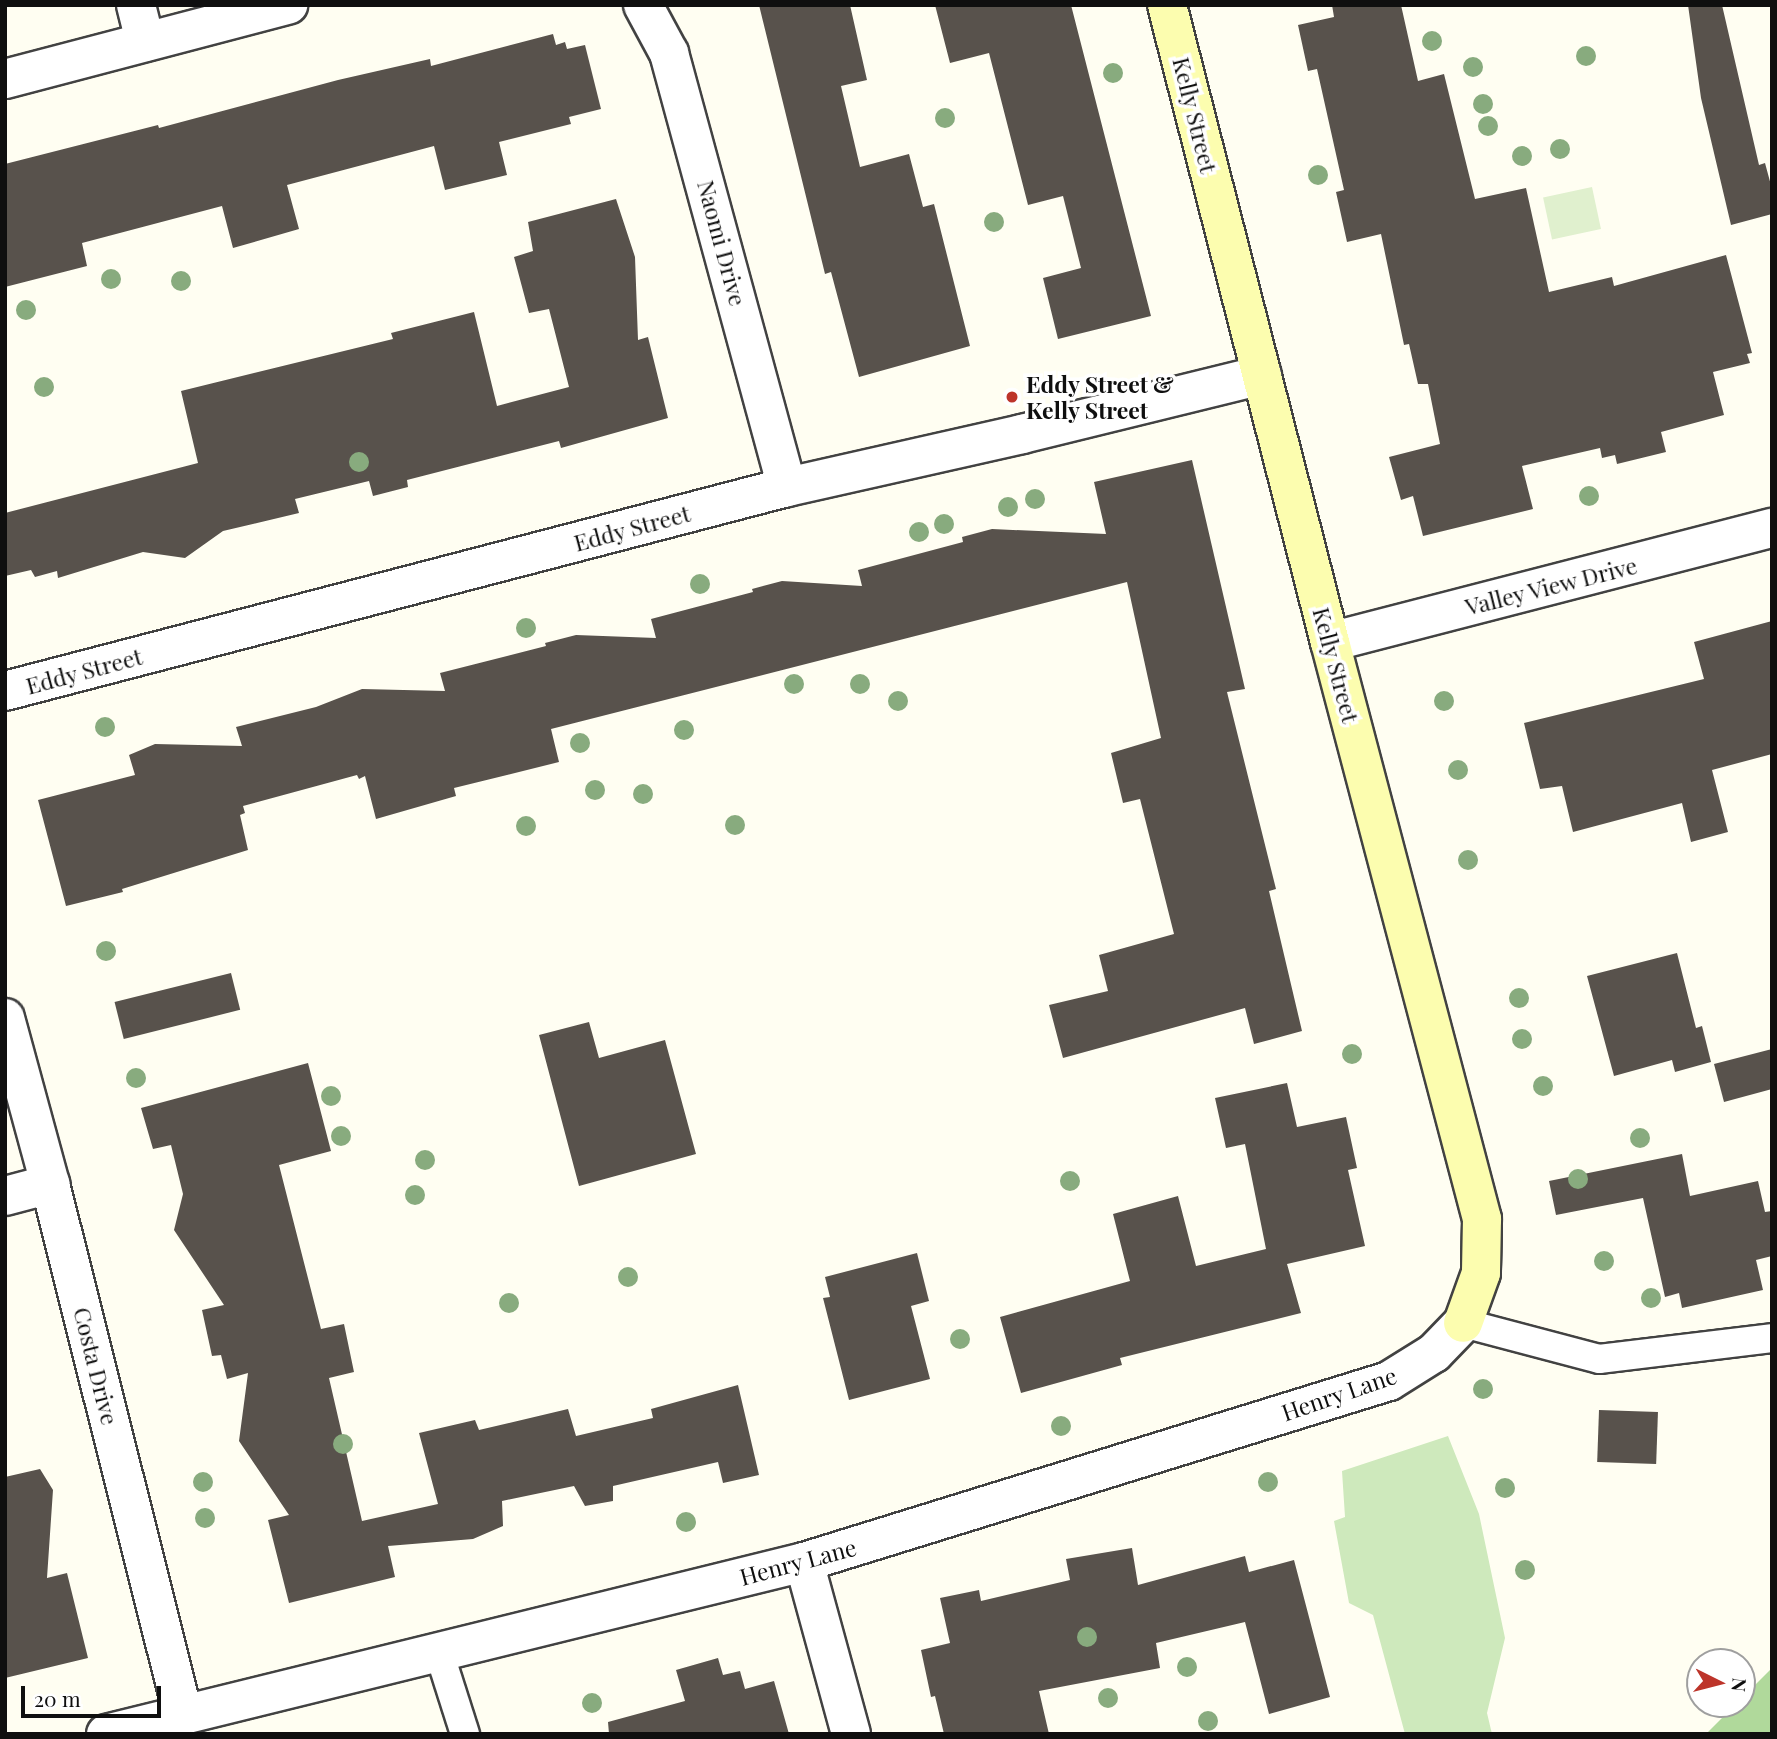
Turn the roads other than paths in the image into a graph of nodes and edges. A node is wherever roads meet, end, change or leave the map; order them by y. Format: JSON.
{"nodes":[{"id":1,"x":136,"y":5,"type":"edge"},
{"id":2,"x":288,"y":5,"type":"edge"},
{"id":3,"x":643,"y":5,"type":"edge"},
{"id":4,"x":1167,"y":5,"type":"edge"},
{"id":5,"x":145,"y":42,"type":"junction"},
{"id":6,"x":5,"y":79,"type":"edge"},
{"id":7,"x":1262,"y":375,"type":"junction"},
{"id":8,"x":787,"y":487,"type":"junction"},
{"id":9,"x":1772,"y":528,"type":"edge"},
{"id":10,"x":1330,"y":642,"type":"junction"},
{"id":11,"x":5,"y":691,"type":"edge"},
{"id":12,"x":5,"y":1018,"type":"edge"},
{"id":13,"x":50,"y":1184,"type":"junction"},
{"id":14,"x":5,"y":1196,"type":"edge"},
{"id":15,"x":1463,"y":1323,"type":"junction"},
{"id":16,"x":1772,"y":1338,"type":"edge"},
{"id":17,"x":804,"y":1562,"type":"junction"},
{"id":18,"x":439,"y":1652,"type":"junction"},
{"id":19,"x":183,"y":1714,"type":"junction"},
{"id":20,"x":106,"y":1734,"type":"edge"},
{"id":21,"x":464,"y":1734,"type":"edge"},
{"id":22,"x":851,"y":1734,"type":"edge"}],
"edges":[{"from":1,"to":5,"type":"street"},
{"from":2,"to":5,"type":"street"},
{"from":3,"to":8,"type":"street","name":"Naomi Drive"},
{"from":4,"to":7,"type":"street","name":"Kelly Street"},
{"from":5,"to":6,"type":"street"},
{"from":7,"to":8,"type":"street","name":"Eddy Street"},
{"from":7,"to":10,"type":"street","name":"Kelly Street"},
{"from":8,"to":11,"type":"street","name":"Eddy Street"},
{"from":9,"to":10,"type":"street","name":"Valley View Drive"},
{"from":10,"to":15,"type":"street","name":"Kelly Street"},
{"from":12,"to":13,"type":"street","name":"Costa Drive"},
{"from":13,"to":14,"type":"street"},
{"from":13,"to":19,"type":"street","name":"Costa Drive"},
{"from":15,"to":16,"type":"lane"},
{"from":15,"to":17,"type":"street","name":"Henry Lane"},
{"from":17,"to":18,"type":"street","name":"Henry Lane"},
{"from":17,"to":22,"type":"street"},
{"from":18,"to":19,"type":"street","name":"Henry Lane"},
{"from":18,"to":21,"type":"lane"},
{"from":19,"to":20,"type":"street","name":"Henry Lane"}]}
